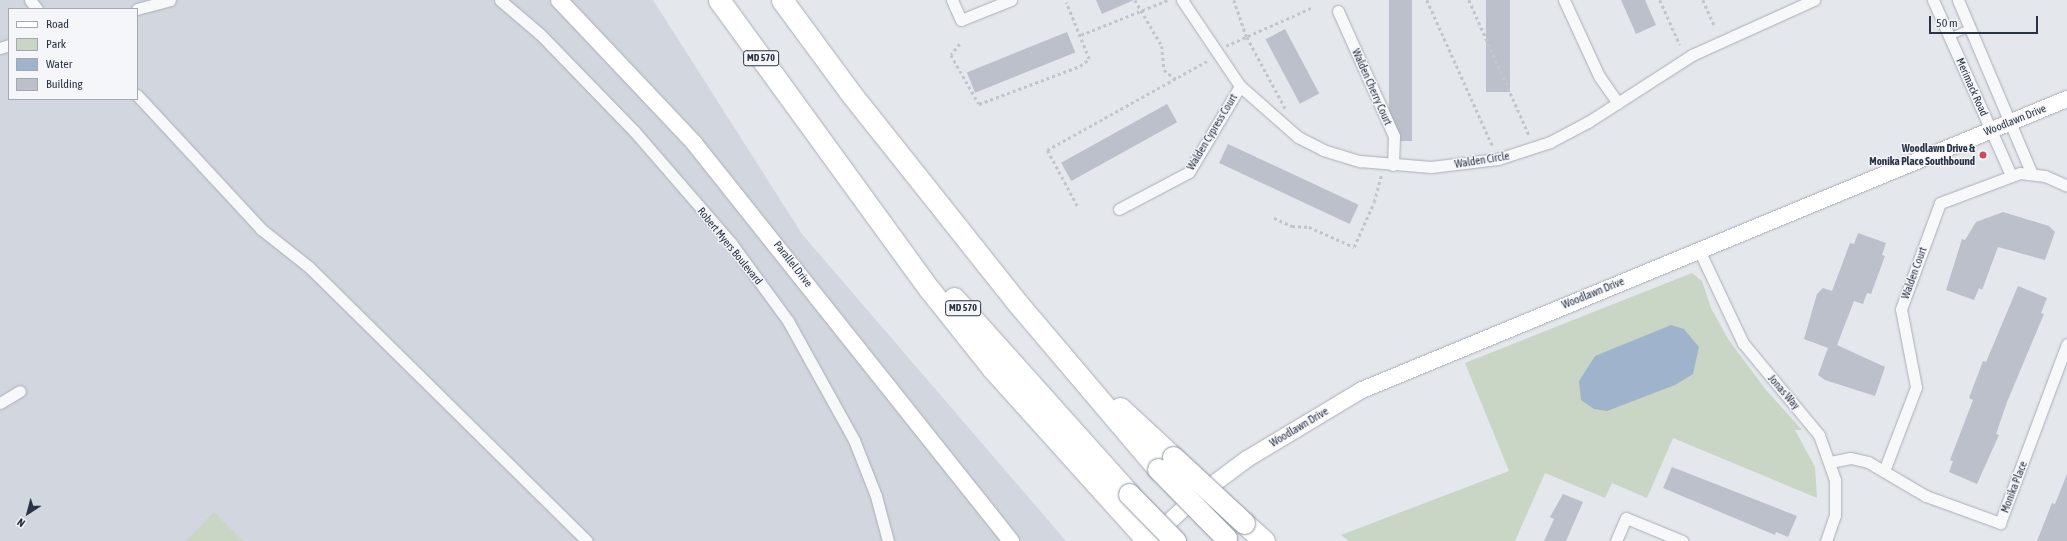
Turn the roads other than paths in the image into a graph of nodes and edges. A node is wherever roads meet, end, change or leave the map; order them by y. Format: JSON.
{"nodes":[{"id":1,"x":30,"y":0,"type":"edge"},
{"id":2,"x":170,"y":0,"type":"edge"},
{"id":3,"x":500,"y":0,"type":"edge"},
{"id":4,"x":559,"y":0,"type":"edge"},
{"id":5,"x":719,"y":0,"type":"edge"},
{"id":6,"x":782,"y":0,"type":"edge"},
{"id":7,"x":952,"y":0,"type":"edge"},
{"id":8,"x":1011,"y":0,"type":"edge"},
{"id":9,"x":1182,"y":0,"type":"edge"},
{"id":10,"x":1564,"y":0,"type":"edge"},
{"id":11,"x":1814,"y":0,"type":"edge"},
{"id":12,"x":1933,"y":0,"type":"edge"},
{"id":13,"x":1958,"y":0,"type":"edge"},
{"id":14,"x":1800,"y":3,"type":"edge"},
{"id":15,"x":36,"y":8,"type":"edge"},
{"id":16,"x":138,"y":9,"type":"edge"},
{"id":17,"x":1338,"y":11,"type":"dead end"},
{"id":18,"x":1970,"y":28,"type":"junction"},
{"id":19,"x":1949,"y":37,"type":"junction"},
{"id":20,"x":1240,"y":86,"type":"junction"},
{"id":21,"x":138,"y":96,"type":"edge"},
{"id":22,"x":2067,"y":99,"type":"edge"},
{"id":23,"x":1618,"y":103,"type":"junction"},
{"id":24,"x":2010,"y":122,"type":"junction"},
{"id":25,"x":1991,"y":130,"type":"junction"},
{"id":26,"x":1393,"y":165,"type":"junction"},
{"id":27,"x":2015,"y":174,"type":"junction"},
{"id":28,"x":2032,"y":174,"type":"junction"},
{"id":29,"x":2067,"y":186,"type":"edge"},
{"id":30,"x":1119,"y":209,"type":"dead end"},
{"id":31,"x":1699,"y":250,"type":"junction"},
{"id":32,"x":2067,"y":344,"type":"edge"},
{"id":33,"x":20,"y":391,"type":"dead end"},
{"id":34,"x":0,"y":403,"type":"edge"},
{"id":35,"x":1830,"y":462,"type":"junction"},
{"id":36,"x":1165,"y":463,"type":"junction"},
{"id":37,"x":1884,"y":471,"type":"junction"},
{"id":38,"x":1122,"y":501,"type":"junction"},
{"id":39,"x":1228,"y":540,"type":"edge"},
{"id":40,"x":587,"y":541,"type":"edge"},
{"id":41,"x":888,"y":541,"type":"edge"},
{"id":42,"x":1011,"y":541,"type":"edge"},
{"id":43,"x":1149,"y":541,"type":"edge"},
{"id":44,"x":1175,"y":541,"type":"edge"},
{"id":45,"x":1264,"y":541,"type":"edge"},
{"id":46,"x":1616,"y":541,"type":"edge"},
{"id":47,"x":1682,"y":541,"type":"edge"},
{"id":48,"x":1826,"y":541,"type":"edge"}],
"edges":[{"from":1,"to":15,"type":"street"},
{"from":2,"to":16,"type":"street"},
{"from":3,"to":41,"type":"street","name":"Robert Myers Boulevard"},
{"from":4,"to":42,"type":"main road","name":"Parallel Drive"},
{"from":5,"to":38,"type":"highway","number":"MD 570"},
{"from":6,"to":36,"type":"highway"},
{"from":7,"to":8,"type":"street"},
{"from":9,"to":20,"type":"street","name":"Walden Circle"},
{"from":10,"to":23,"type":"street"},
{"from":11,"to":14,"type":"street","name":"Walden Circle"},
{"from":12,"to":19,"type":"street","name":"Merimack Road"},
{"from":13,"to":18,"type":"street","name":"Merimack Road"},
{"from":14,"to":23,"type":"street","name":"Walden Circle"},
{"from":17,"to":26,"type":"street","name":"Walden Cherry Court"},
{"from":18,"to":19,"type":"lane"},
{"from":18,"to":24,"type":"street","name":"Merimack Road"},
{"from":19,"to":25,"type":"street","name":"Merimack Road"},
{"from":20,"to":26,"type":"street","name":"Walden Circle"},
{"from":20,"to":30,"type":"street","name":"Walden Cypress Court"},
{"from":21,"to":40,"type":"street"},
{"from":22,"to":24,"type":"main road","name":"Woodlawn Drive"},
{"from":23,"to":26,"type":"street","name":"Walden Circle"},
{"from":24,"to":25,"type":"main road","name":"Woodlawn Drive"},
{"from":24,"to":28,"type":"street","name":"Merimack Road"},
{"from":25,"to":27,"type":"street","name":"Merimack Road"},
{"from":25,"to":31,"type":"main road","name":"Woodlawn Drive"},
{"from":27,"to":28,"type":"street"},
{"from":27,"to":37,"type":"street","name":"Walden Court"},
{"from":28,"to":29,"type":"street"},
{"from":31,"to":35,"type":"street","name":"Jonas Way"},
{"from":31,"to":43,"type":"main road","name":"Woodlawn Drive"},
{"from":32,"to":37,"type":"street","name":"Monika Place"},
{"from":33,"to":34,"type":"street"},
{"from":35,"to":37,"type":"street","name":"Monika Place"},
{"from":35,"to":48,"type":"street","name":"Jonas Way"},
{"from":36,"to":39,"type":"highway","bridge":true},
{"from":36,"to":45,"type":"highway","bridge":true},
{"from":38,"to":43,"type":"highway"},
{"from":38,"to":44,"type":"highway","number":"MD 570","bridge":true},
{"from":46,"to":47,"type":"street"}]}
